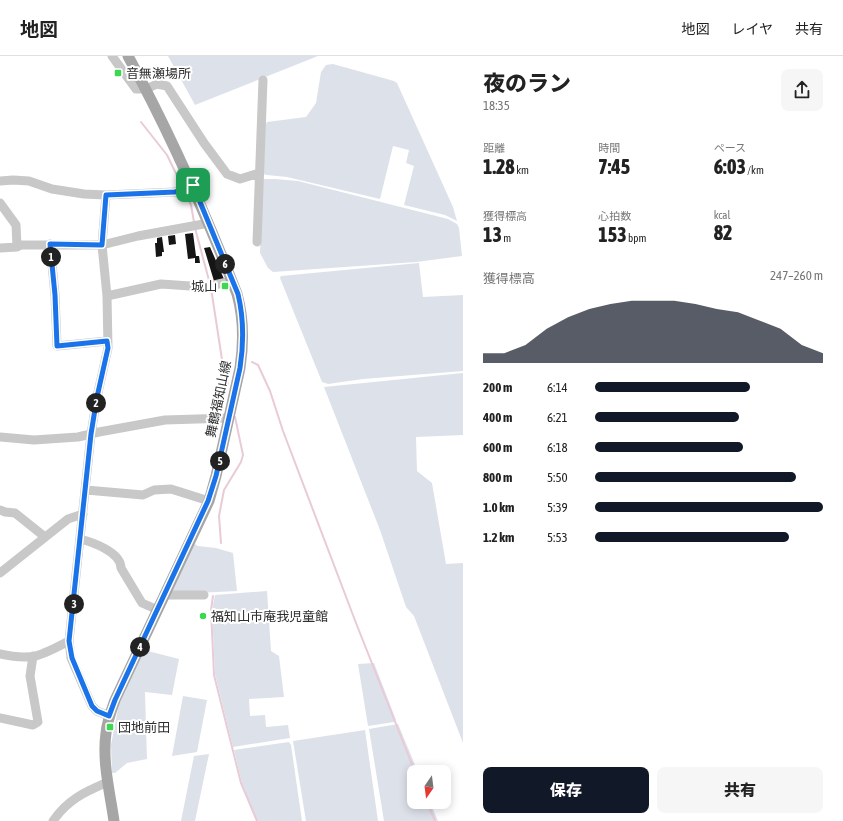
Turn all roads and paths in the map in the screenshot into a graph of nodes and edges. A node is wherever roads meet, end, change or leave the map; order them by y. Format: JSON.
{"nodes":[{"id":1,"x":112,"y":56,"type":"edge"},
{"id":2,"x":128,"y":56,"type":"edge"},
{"id":3,"x":263,"y":80,"type":"dead end"},
{"id":4,"x":146,"y":89,"type":"junction"},
{"id":5,"x":259,"y":173,"type":"junction"},
{"id":6,"x":0,"y":181,"type":"edge"},
{"id":7,"x":193,"y":185,"type":"junction"},
{"id":8,"x":106,"y":195,"type":"junction"},
{"id":9,"x":0,"y":203,"type":"edge"},
{"id":10,"x":10,"y":217,"type":"junction"},
{"id":11,"x":0,"y":218,"type":"edge"},
{"id":12,"x":208,"y":223,"type":"junction"},
{"id":13,"x":257,"y":242,"type":"dead end"},
{"id":14,"x":50,"y":244,"type":"junction"},
{"id":15,"x":102,"y":245,"type":"junction"},
{"id":16,"x":17,"y":247,"type":"junction"},
{"id":17,"x":0,"y":248,"type":"edge"},
{"id":18,"x":232,"y":281,"type":"junction"},
{"id":19,"x":107,"y":296,"type":"junction"},
{"id":20,"x":107,"y":341,"type":"junction"},
{"id":21,"x":229,"y":418,"type":"junction"},
{"id":22,"x":91,"y":434,"type":"junction"},
{"id":23,"x":0,"y":437,"type":"edge"},
{"id":24,"x":86,"y":490,"type":"junction"},
{"id":25,"x":208,"y":501,"type":"junction"},
{"id":26,"x":0,"y":510,"type":"edge"},
{"id":27,"x":83,"y":514,"type":"junction"},
{"id":28,"x":45,"y":537,"type":"junction"},
{"id":29,"x":80,"y":539,"type":"junction"},
{"id":30,"x":0,"y":573,"type":"edge"},
{"id":31,"x":164,"y":595,"type":"junction"},
{"id":32,"x":204,"y":595,"type":"dead end"},
{"id":33,"x":158,"y":610,"type":"junction"},
{"id":34,"x":69,"y":641,"type":"junction"},
{"id":35,"x":0,"y":654,"type":"edge"},
{"id":36,"x":33,"y":656,"type":"junction"},
{"id":37,"x":109,"y":716,"type":"junction"},
{"id":38,"x":0,"y":718,"type":"edge"},
{"id":39,"x":108,"y":782,"type":"junction"},
{"id":40,"x":53,"y":821,"type":"edge"},
{"id":41,"x":114,"y":821,"type":"edge"}],
"edges":[{"from":1,"to":4,"type":"street"},
{"from":2,"to":4,"type":"main road","name":"舞鶴福知山線"},
{"from":3,"to":5,"type":"street"},
{"from":4,"to":5,"type":"street"},
{"from":4,"to":7,"type":"main road","name":"舞鶴福知山線"},
{"from":5,"to":13,"type":"street"},
{"from":6,"to":8,"type":"street"},
{"from":7,"to":8,"type":"street"},
{"from":7,"to":12,"type":"main road","name":"舞鶴福知山線"},
{"from":8,"to":15,"type":"street"},
{"from":9,"to":10,"type":"street"},
{"from":10,"to":11,"type":"street"},
{"from":10,"to":16,"type":"street"},
{"from":12,"to":15,"type":"street"},
{"from":12,"to":18,"type":"main road","name":"舞鶴福知山線"},
{"from":14,"to":15,"type":"street"},
{"from":14,"to":16,"type":"street"},
{"from":14,"to":20,"type":"street"},
{"from":15,"to":19,"type":"street"},
{"from":16,"to":17,"type":"street"},
{"from":18,"to":19,"type":"street"},
{"from":18,"to":21,"type":"main road","name":"舞鶴福知山線"},
{"from":19,"to":20,"type":"street"},
{"from":20,"to":22,"type":"street"},
{"from":21,"to":22,"type":"street"},
{"from":21,"to":25,"type":"main road","name":"舞鶴福知山線"},
{"from":22,"to":23,"type":"street"},
{"from":22,"to":24,"type":"street"},
{"from":24,"to":25,"type":"street"},
{"from":24,"to":27,"type":"street"},
{"from":25,"to":31,"type":"main road","name":"舞鶴福知山線"},
{"from":26,"to":28,"type":"street"},
{"from":27,"to":28,"type":"street"},
{"from":27,"to":29,"type":"street"},
{"from":28,"to":30,"type":"street"},
{"from":29,"to":33,"type":"street"},
{"from":29,"to":34,"type":"street"},
{"from":31,"to":32,"type":"street"},
{"from":31,"to":33,"type":"main road","name":"舞鶴福知山線"},
{"from":33,"to":37,"type":"main road","name":"舞鶴福知山線"},
{"from":34,"to":36,"type":"street"},
{"from":34,"to":37,"type":"street"},
{"from":35,"to":36,"type":"street"},
{"from":36,"to":38,"type":"street"},
{"from":37,"to":39,"type":"main road","name":"舞鶴福知山線"},
{"from":39,"to":40,"type":"street"},
{"from":39,"to":41,"type":"main road","name":"舞鶴福知山線"}]}
